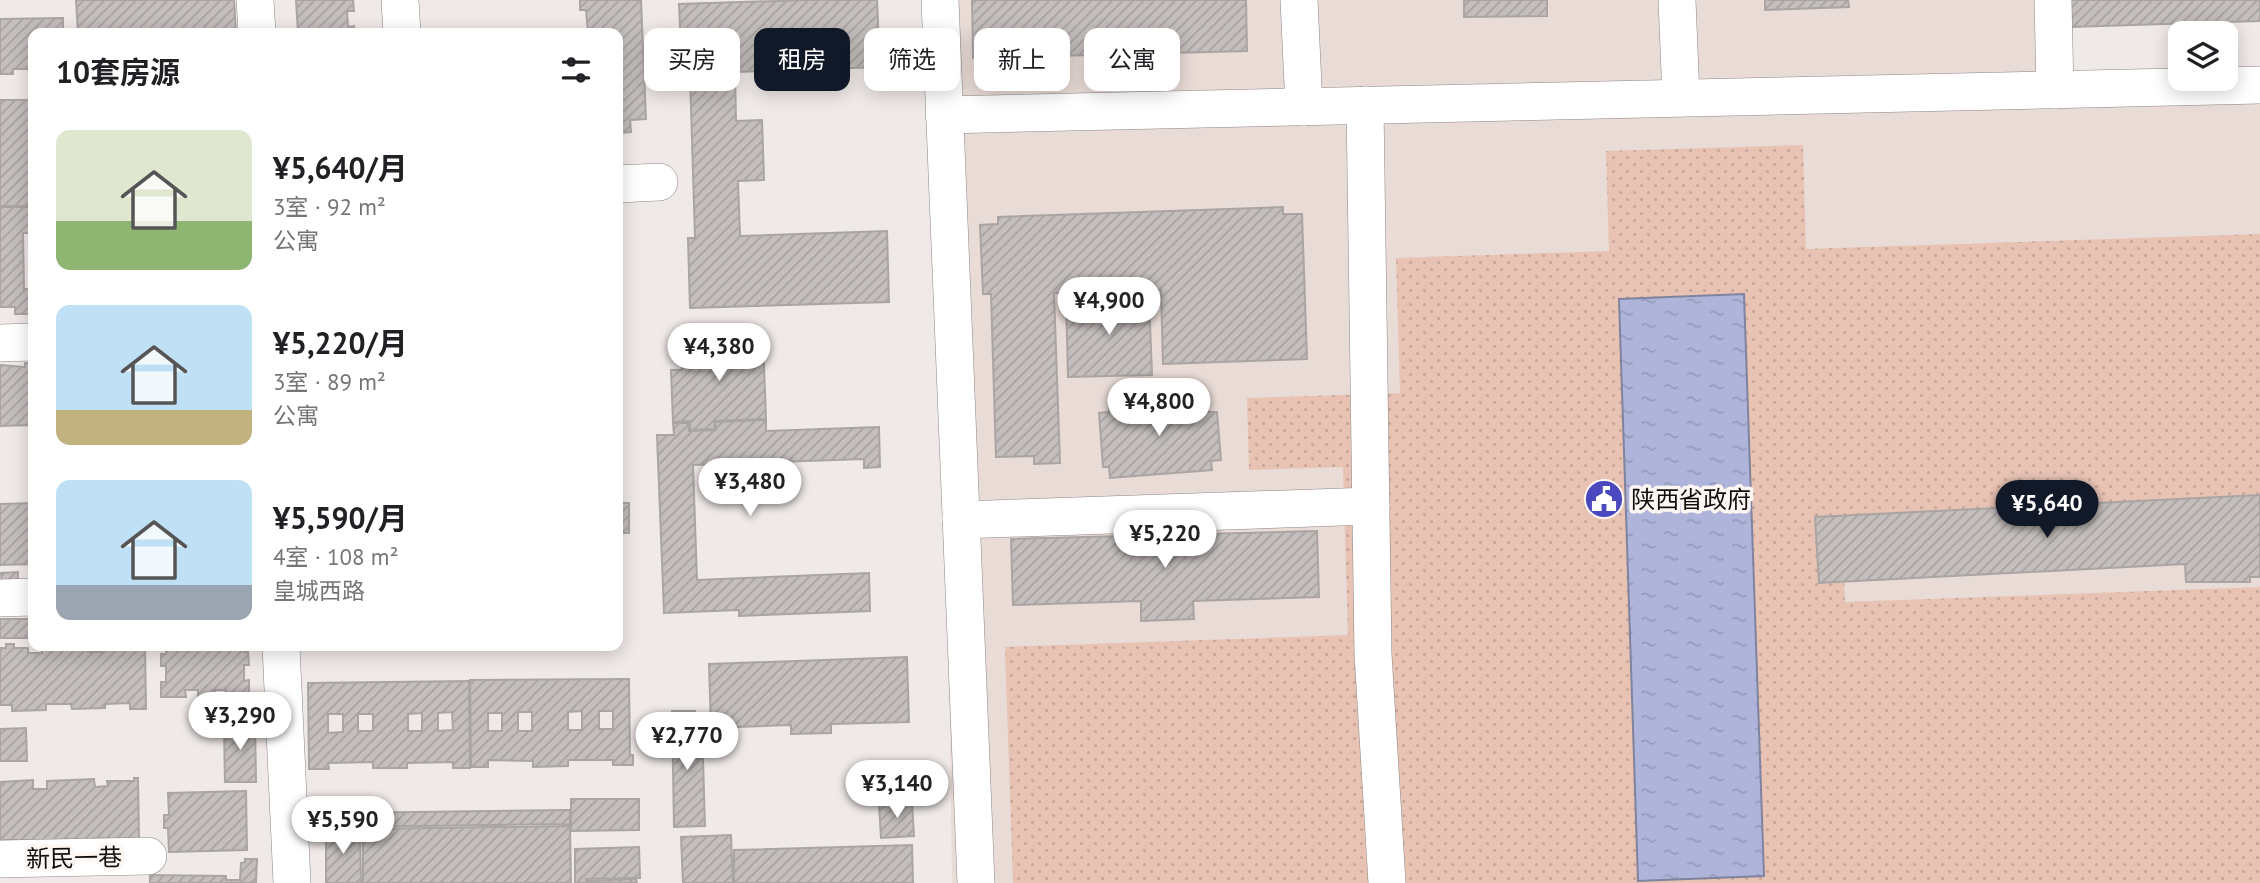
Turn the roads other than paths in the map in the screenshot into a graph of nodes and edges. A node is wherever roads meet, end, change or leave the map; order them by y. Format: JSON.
{"nodes":[{"id":1,"x":255,"y":0,"type":"edge"},
{"id":2,"x":400,"y":0,"type":"edge"},
{"id":3,"x":940,"y":0,"type":"edge"},
{"id":4,"x":1299,"y":0,"type":"edge"},
{"id":5,"x":1677,"y":0,"type":"edge"},
{"id":6,"x":2053,"y":0,"type":"edge"},
{"id":7,"x":257,"y":28,"type":"edge"},
{"id":8,"x":402,"y":28,"type":"edge"},
{"id":9,"x":2260,"y":85,"type":"edge"},
{"id":10,"x":2055,"y":90,"type":"junction"},
{"id":11,"x":1681,"y":97,"type":"junction"},
{"id":12,"x":1365,"y":106,"type":"junction"},
{"id":13,"x":1304,"y":107,"type":"junction"},
{"id":14,"x":944,"y":115,"type":"junction"},
{"id":15,"x":659,"y":182,"type":"dead end"},
{"id":16,"x":623,"y":184,"type":"edge"},
{"id":17,"x":28,"y":342,"type":"edge"},
{"id":18,"x":0,"y":343,"type":"edge"},
{"id":19,"x":1371,"y":506,"type":"junction"},
{"id":20,"x":961,"y":520,"type":"junction"},
{"id":21,"x":28,"y":597,"type":"edge"},
{"id":22,"x":0,"y":598,"type":"edge"},
{"id":23,"x":281,"y":651,"type":"edge"},
{"id":24,"x":148,"y":856,"type":"dead end"},
{"id":25,"x":0,"y":859,"type":"edge"},
{"id":26,"x":292,"y":883,"type":"edge"},
{"id":27,"x":976,"y":883,"type":"edge"},
{"id":28,"x":1387,"y":883,"type":"edge"}],
"edges":[{"from":1,"to":7,"type":"street"},
{"from":2,"to":8,"type":"street"},
{"from":3,"to":14,"type":"street"},
{"from":4,"to":13,"type":"street"},
{"from":5,"to":11,"type":"street"},
{"from":6,"to":10,"type":"street"},
{"from":9,"to":10,"type":"street"},
{"from":10,"to":11,"type":"street"},
{"from":11,"to":12,"type":"street"},
{"from":12,"to":13,"type":"street"},
{"from":12,"to":19,"type":"street"},
{"from":13,"to":14,"type":"street"},
{"from":14,"to":20,"type":"street"},
{"from":15,"to":16,"type":"street"},
{"from":17,"to":18,"type":"street"},
{"from":19,"to":20,"type":"street"},
{"from":19,"to":28,"type":"street"},
{"from":20,"to":27,"type":"street"},
{"from":21,"to":22,"type":"street"},
{"from":23,"to":26,"type":"street"},
{"from":24,"to":25,"type":"street","name":"新民一巷"}]}
